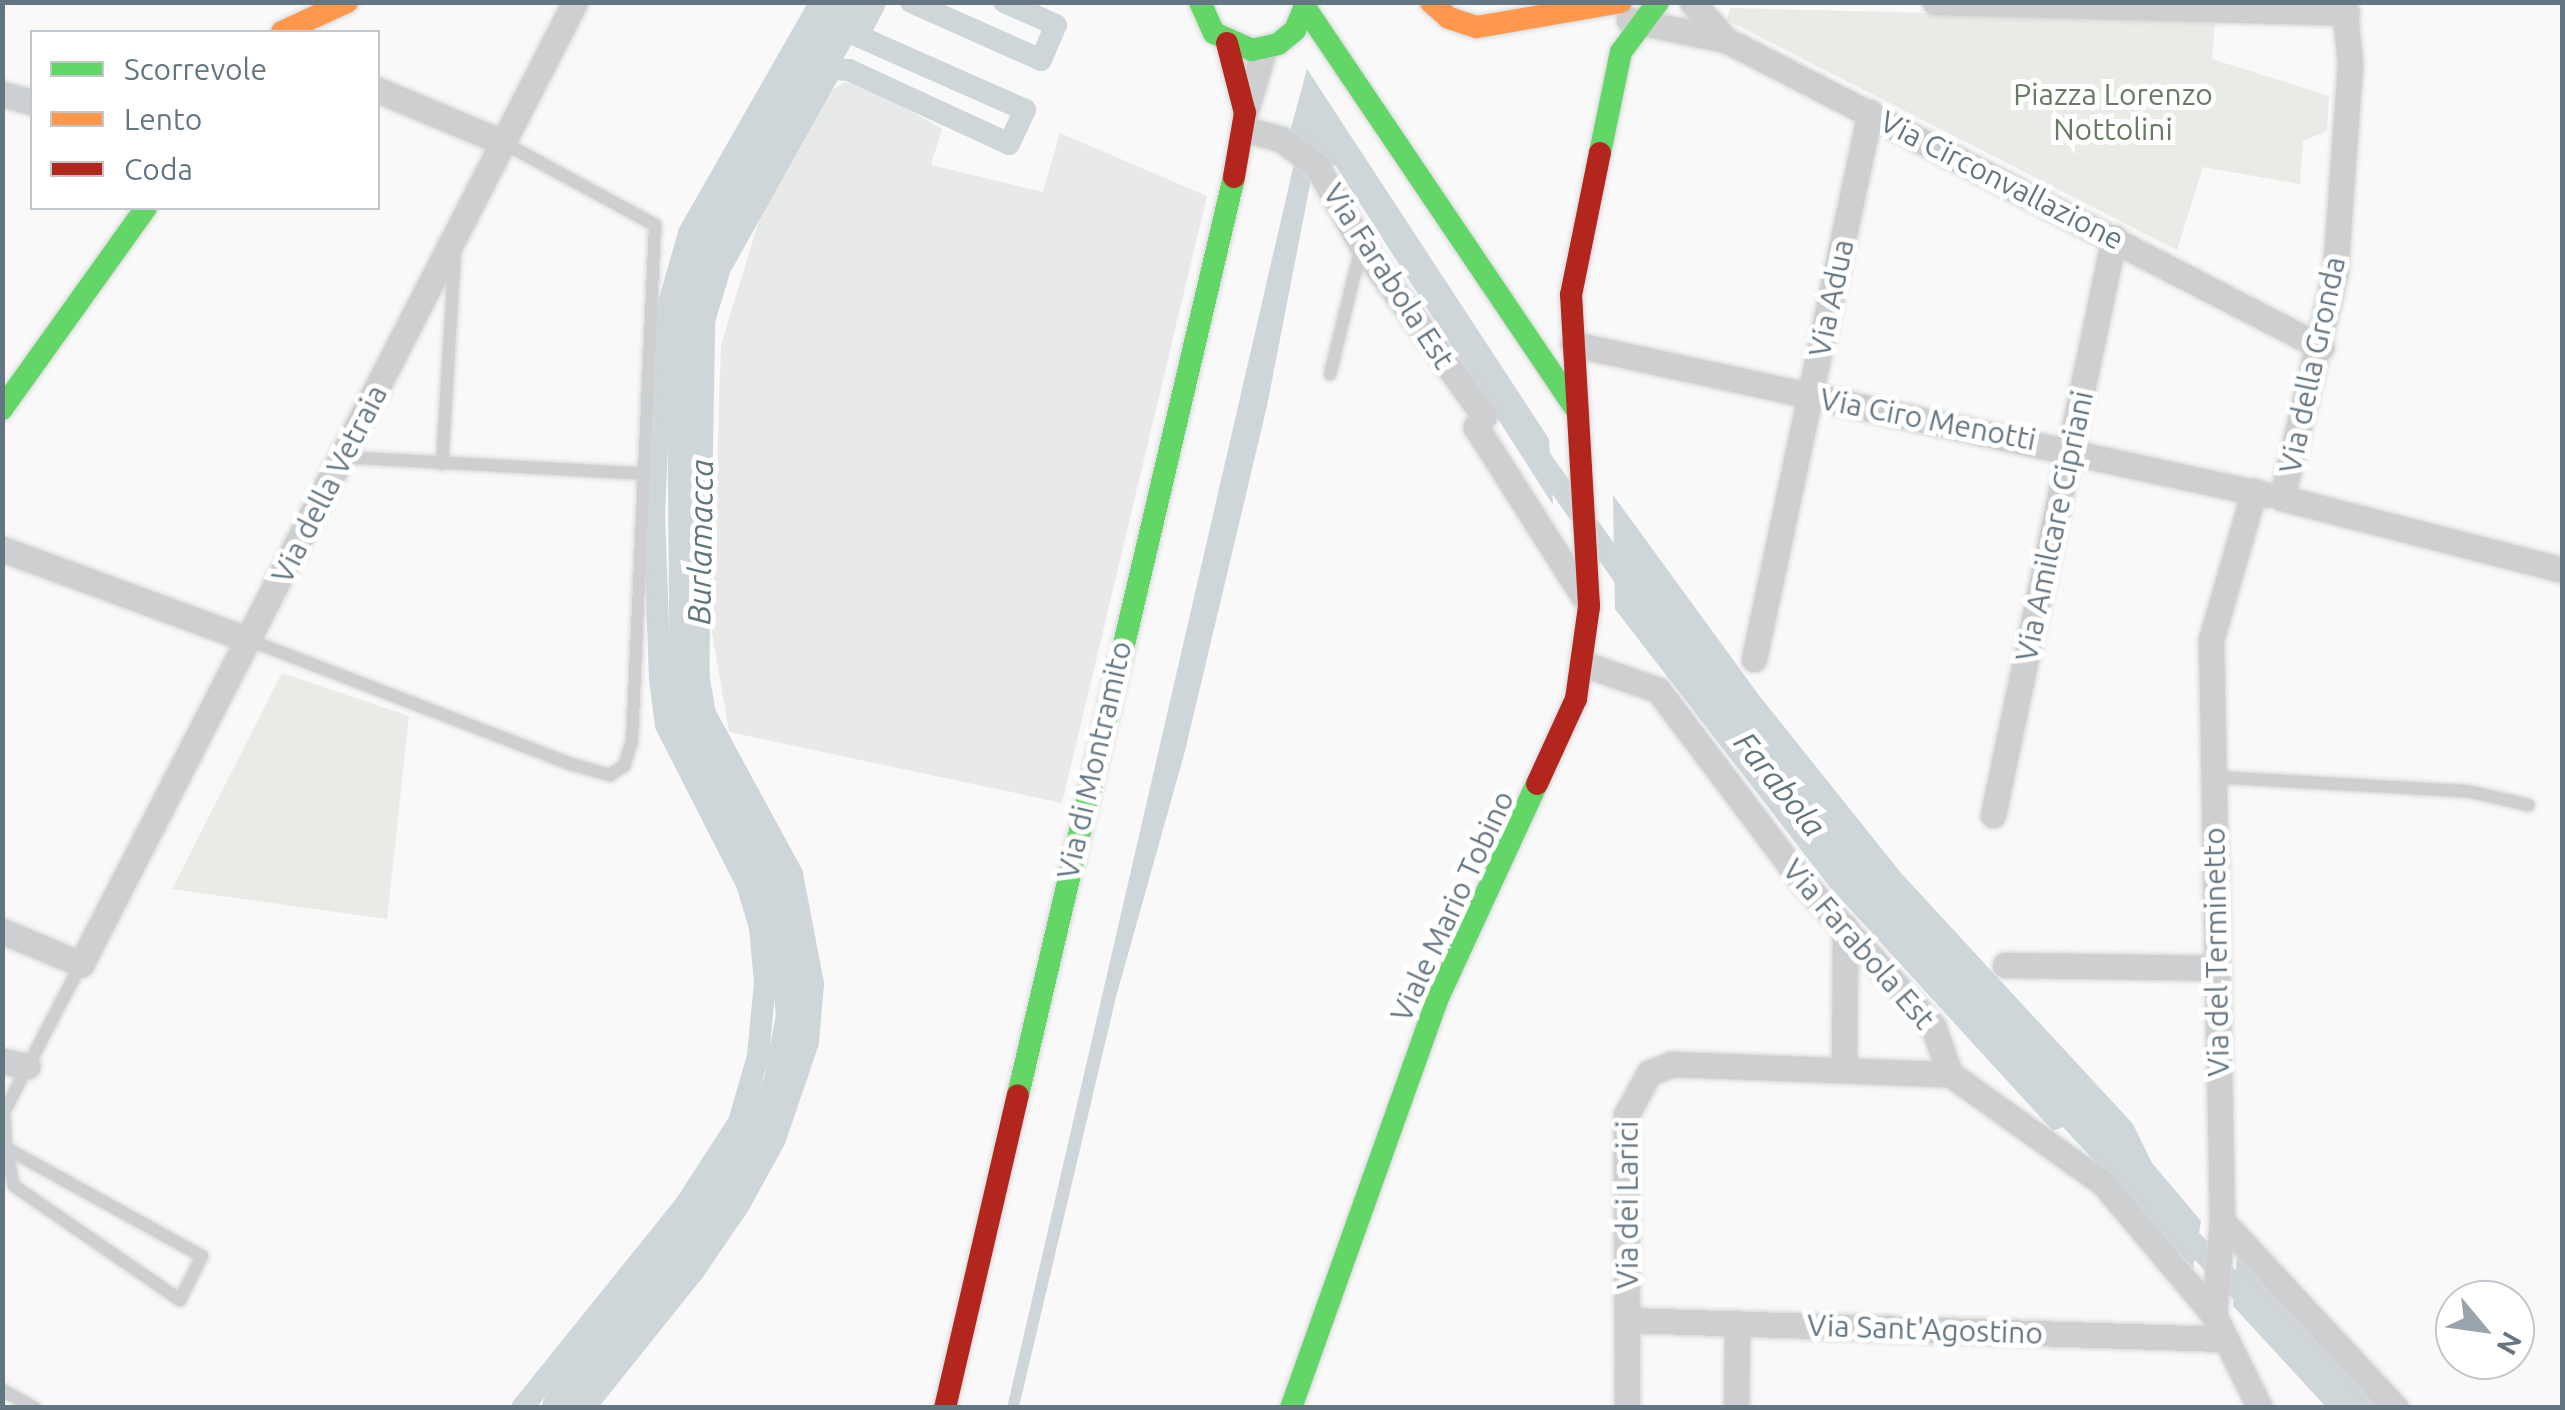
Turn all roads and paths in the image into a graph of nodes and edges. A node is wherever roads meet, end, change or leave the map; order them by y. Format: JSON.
{"nodes":[{"id":1,"x":284,"y":2,"type":"edge"},
{"id":2,"x":348,"y":2,"type":"edge"},
{"id":3,"x":575,"y":2,"type":"edge"},
{"id":4,"x":1431,"y":2,"type":"edge"},
{"id":5,"x":1658,"y":2,"type":"edge"},
{"id":6,"x":1692,"y":2,"type":"edge"},
{"id":7,"x":1936,"y":2,"type":"edge"},
{"id":8,"x":1199,"y":3,"type":"edge"},
{"id":9,"x":1307,"y":4,"type":"edge"},
{"id":10,"x":1614,"y":6,"type":"edge"},
{"id":11,"x":2345,"y":8,"type":"edge"},
{"id":12,"x":1640,"y":25,"type":"junction"},
{"id":13,"x":265,"y":30,"type":"edge"},
{"id":14,"x":286,"y":30,"type":"edge"},
{"id":15,"x":1726,"y":40,"type":"junction"},
{"id":16,"x":1228,"y":43,"type":"junction"},
{"id":17,"x":1271,"y":46,"type":"junction"},
{"id":18,"x":380,"y":91,"type":"edge"},
{"id":19,"x":2,"y":94,"type":"edge"},
{"id":20,"x":1362,"y":97,"type":"junction"},
{"id":21,"x":30,"y":101,"type":"edge"},
{"id":22,"x":1870,"y":112,"type":"junction"},
{"id":23,"x":1245,"y":121,"type":"junction"},
{"id":24,"x":502,"y":142,"type":"junction"},
{"id":25,"x":145,"y":210,"type":"edge"},
{"id":26,"x":456,"y":234,"type":"junction"},
{"id":27,"x":2114,"y":238,"type":"junction"},
{"id":28,"x":1362,"y":246,"type":"junction"},
{"id":29,"x":1573,"y":344,"type":"junction"},
{"id":30,"x":2321,"y":346,"type":"junction"},
{"id":31,"x":1330,"y":374,"type":"dead end"},
{"id":32,"x":1810,"y":396,"type":"junction"},
{"id":33,"x":2,"y":409,"type":"edge"},
{"id":34,"x":1580,"y":416,"type":"junction"},
{"id":35,"x":2070,"y":448,"type":"junction"},
{"id":36,"x":343,"y":457,"type":"junction"},
{"id":37,"x":442,"y":464,"type":"junction"},
{"id":38,"x":642,"y":474,"type":"junction"},
{"id":39,"x":2254,"y":491,"type":"junction"},
{"id":40,"x":2282,"y":498,"type":"junction"},
{"id":41,"x":2,"y":549,"type":"edge"},
{"id":42,"x":2562,"y":570,"type":"edge"},
{"id":43,"x":1588,"y":606,"type":"junction"},
{"id":44,"x":249,"y":640,"type":"junction"},
{"id":45,"x":1754,"y":659,"type":"dead end"},
{"id":46,"x":1584,"y":664,"type":"junction"},
{"id":47,"x":2212,"y":777,"type":"junction"},
{"id":48,"x":2528,"y":804,"type":"dead end"},
{"id":49,"x":1994,"y":815,"type":"dead end"},
{"id":50,"x":1846,"y":927,"type":"junction"},
{"id":51,"x":2,"y":931,"type":"edge"},
{"id":52,"x":81,"y":964,"type":"junction"},
{"id":53,"x":2005,"y":965,"type":"dead end"},
{"id":54,"x":2214,"y":968,"type":"junction"},
{"id":55,"x":2,"y":1061,"type":"edge"},
{"id":56,"x":28,"y":1066,"type":"junction"},
{"id":57,"x":1844,"y":1066,"type":"junction"},
{"id":58,"x":1950,"y":1074,"type":"junction"},
{"id":59,"x":6,"y":1148,"type":"junction"},
{"id":60,"x":2221,"y":1230,"type":"junction"},
{"id":61,"x":1627,"y":1320,"type":"junction"},
{"id":62,"x":1737,"y":1324,"type":"junction"},
{"id":63,"x":2218,"y":1327,"type":"junction"},
{"id":64,"x":2,"y":1390,"type":"edge"},
{"id":65,"x":35,"y":1408,"type":"edge"},
{"id":66,"x":944,"y":1408,"type":"edge"},
{"id":67,"x":1291,"y":1408,"type":"edge"},
{"id":68,"x":1627,"y":1408,"type":"edge"},
{"id":69,"x":1736,"y":1408,"type":"edge"},
{"id":70,"x":2260,"y":1408,"type":"edge"},
{"id":71,"x":2396,"y":1408,"type":"edge"}],
"edges":[{"from":1,"to":13,"type":"main road"},
{"from":2,"to":14,"type":"main road"},
{"from":3,"to":24,"type":"street","name":"Via della Vetraia"},
{"from":4,"to":10,"type":"main road"},
{"from":5,"to":12,"type":"main road","name":"Viale Mario Tobino"},
{"from":6,"to":15,"type":"street","name":"Via Circonvallazione"},
{"from":7,"to":11,"type":"street"},
{"from":8,"to":16,"type":"main road"},
{"from":9,"to":17,"type":"main road"},
{"from":9,"to":20,"type":"main road"},
{"from":10,"to":12,"type":"street"},
{"from":11,"to":30,"type":"street","name":"Via della Gronda"},
{"from":12,"to":15,"type":"street"},
{"from":12,"to":29,"type":"main road","name":"Viale Mario Tobino"},
{"from":15,"to":22,"type":"street","name":"Via Circonvallazione"},
{"from":16,"to":17,"type":"main road"},
{"from":16,"to":23,"type":"main road","name":"Via di Montramito"},
{"from":17,"to":20,"type":"main road"},
{"from":17,"to":23,"type":"street","name":"Via di Montramito"},
{"from":18,"to":24,"type":"street"},
{"from":19,"to":21,"type":"street"},
{"from":20,"to":34,"type":"main road"},
{"from":22,"to":27,"type":"street","name":"Via Circonvallazione"},
{"from":22,"to":32,"type":"street","name":"Via Adua"},
{"from":23,"to":28,"type":"street","name":"Via Farabola Est"},
{"from":23,"to":66,"type":"main road","name":"Via di Montramito"},
{"from":24,"to":26,"type":"street","name":"Via della Vetraia"},
{"from":24,"to":38,"type":"lane"},
{"from":25,"to":33,"type":"main road"},
{"from":26,"to":36,"type":"street","name":"Via della Vetraia"},
{"from":26,"to":37,"type":"lane"},
{"from":27,"to":30,"type":"street","name":"Via Circonvallazione"},
{"from":27,"to":35,"type":"street","name":"Via Amilcare Cipriani"},
{"from":28,"to":31,"type":"lane"},
{"from":28,"to":43,"type":"street","name":"Via Farabola Est"},
{"from":29,"to":32,"type":"street","name":"Via Ciro Menotti"},
{"from":29,"to":34,"type":"main road","name":"Viale Mario Tobino"},
{"from":30,"to":40,"type":"street","name":"Via della Gronda"},
{"from":32,"to":35,"type":"street","name":"Via Ciro Menotti"},
{"from":32,"to":45,"type":"street","name":"Via Adua"},
{"from":34,"to":43,"type":"main road","name":"Viale Mario Tobino"},
{"from":35,"to":39,"type":"street","name":"Via Ciro Menotti"},
{"from":35,"to":49,"type":"street","name":"Via Amilcare Cipriani"},
{"from":36,"to":37,"type":"lane"},
{"from":36,"to":44,"type":"street","name":"Via della Vetraia"},
{"from":37,"to":38,"type":"lane"},
{"from":38,"to":44,"type":"lane"},
{"from":39,"to":40,"type":"street","name":"Via Ciro Menotti"},
{"from":39,"to":47,"type":"street","name":"Via del Terminetto"},
{"from":40,"to":42,"type":"street","name":"Via della Gronda"},
{"from":41,"to":44,"type":"street"},
{"from":43,"to":46,"type":"main road","name":"Viale Mario Tobino"},
{"from":44,"to":52,"type":"street","name":"Via della Vetraia"},
{"from":46,"to":50,"type":"street","name":"Via Farabola Est"},
{"from":46,"to":67,"type":"main road","name":"Viale Mario Tobino"},
{"from":47,"to":48,"type":"lane"},
{"from":47,"to":54,"type":"street","name":"Via del Terminetto"},
{"from":50,"to":57,"type":"street"},
{"from":50,"to":58,"type":"street","name":"Via Farabola Est"},
{"from":51,"to":52,"type":"street"},
{"from":52,"to":56,"type":"lane"},
{"from":53,"to":54,"type":"street"},
{"from":54,"to":60,"type":"street","name":"Via del Terminetto"},
{"from":55,"to":56,"type":"street"},
{"from":56,"to":59,"type":"lane"},
{"from":57,"to":58,"type":"street","name":"Via dei Larici"},
{"from":57,"to":61,"type":"street","name":"Via dei Larici"},
{"from":58,"to":63,"type":"street"},
{"from":59,"to":59,"type":"lane"},
{"from":60,"to":63,"type":"street","name":"Via del Terminetto"},
{"from":60,"to":71,"type":"street"},
{"from":61,"to":62,"type":"street","name":"Via Sant'Agostino"},
{"from":61,"to":68,"type":"street","name":"Via dei Larici"},
{"from":62,"to":63,"type":"street","name":"Via Sant'Agostino"},
{"from":62,"to":69,"type":"street"},
{"from":63,"to":70,"type":"street"},
{"from":64,"to":65,"type":"lane"}]}
